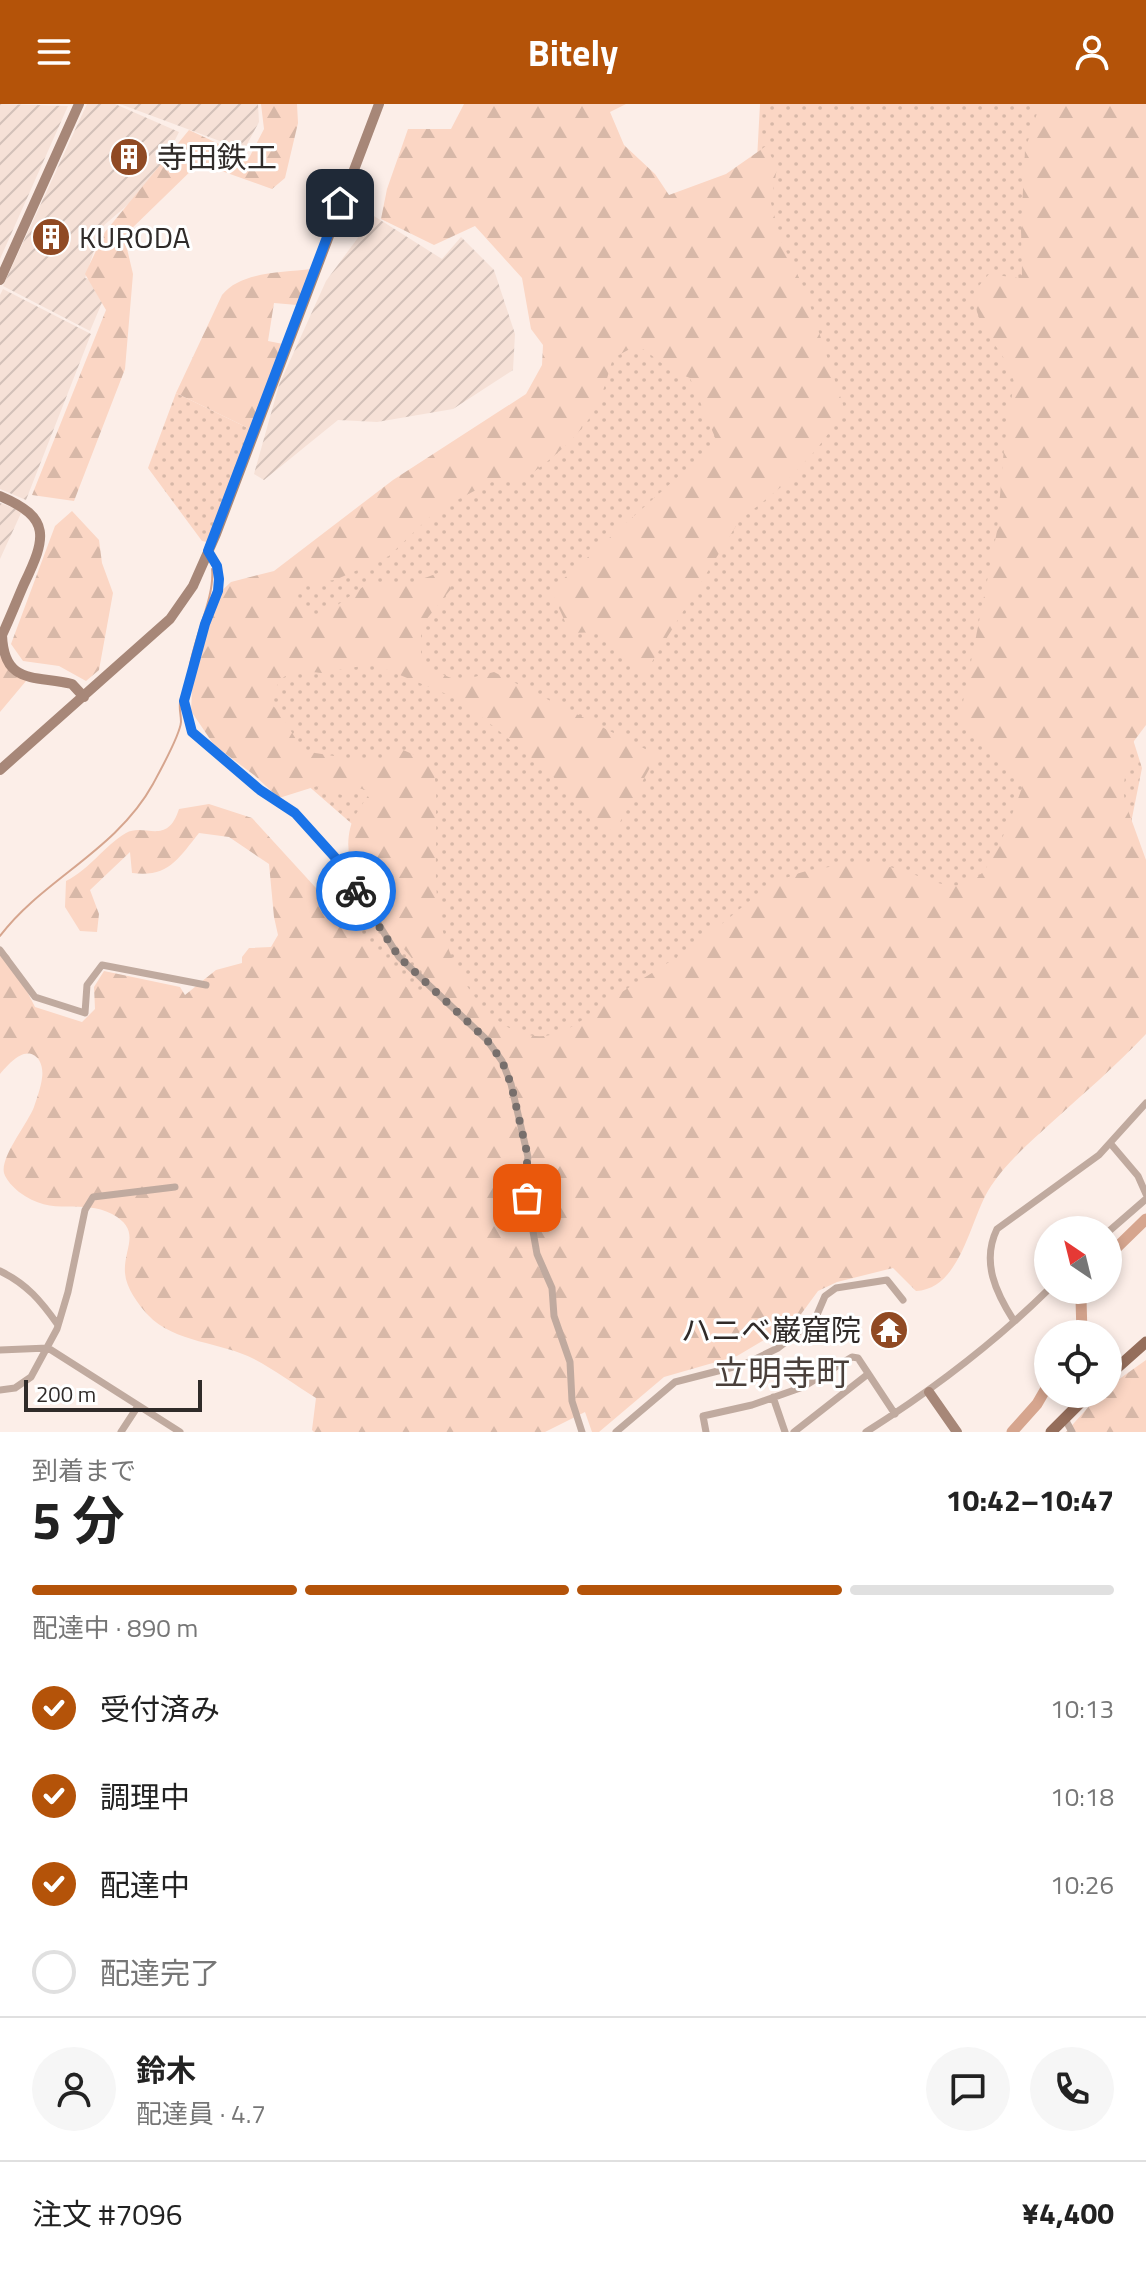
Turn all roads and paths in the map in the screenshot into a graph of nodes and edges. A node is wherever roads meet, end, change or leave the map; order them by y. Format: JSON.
{"nodes":[{"id":1,"x":79,"y":104,"type":"edge"},
{"id":2,"x":379,"y":104,"type":"edge"},
{"id":3,"x":0,"y":280,"type":"edge"},
{"id":4,"x":0,"y":496,"type":"edge"},
{"id":5,"x":208,"y":551,"type":"junction"},
{"id":6,"x":84,"y":697,"type":"junction"},
{"id":7,"x":0,"y":770,"type":"edge"},
{"id":8,"x":0,"y":950,"type":"edge"},
{"id":9,"x":206,"y":985,"type":"dead end"},
{"id":10,"x":1146,"y":1103,"type":"edge"},
{"id":11,"x":1110,"y":1143,"type":"junction"},
{"id":12,"x":175,"y":1187,"type":"dead end"},
{"id":13,"x":1146,"y":1196,"type":"edge"},
{"id":14,"x":1122,"y":1219,"type":"edge"},
{"id":15,"x":0,"y":1271,"type":"edge"},
{"id":16,"x":903,"y":1300,"type":"dead end"},
{"id":17,"x":1034,"y":1303,"type":"edge"},
{"id":18,"x":1014,"y":1321,"type":"junction"},
{"id":19,"x":58,"y":1325,"type":"junction"},
{"id":20,"x":1146,"y":1342,"type":"edge"},
{"id":21,"x":48,"y":1348,"type":"junction"},
{"id":22,"x":0,"y":1350,"type":"edge"},
{"id":23,"x":1122,"y":1363,"type":"edge"},
{"id":24,"x":868,"y":1374,"type":"junction"},
{"id":25,"x":0,"y":1390,"type":"edge"},
{"id":26,"x":929,"y":1392,"type":"junction"},
{"id":27,"x":773,"y":1397,"type":"junction"},
{"id":28,"x":138,"y":1406,"type":"junction"},
{"id":29,"x":1074,"y":1408,"type":"edge"},
{"id":30,"x":895,"y":1414,"type":"junction"},
{"id":31,"x":1064,"y":1417,"type":"junction"},
{"id":32,"x":121,"y":1432,"type":"edge"},
{"id":33,"x":180,"y":1432,"type":"edge"},
{"id":34,"x":582,"y":1432,"type":"edge"},
{"id":35,"x":616,"y":1432,"type":"edge"},
{"id":36,"x":706,"y":1432,"type":"edge"},
{"id":37,"x":785,"y":1432,"type":"edge"},
{"id":38,"x":794,"y":1432,"type":"edge"},
{"id":39,"x":866,"y":1432,"type":"edge"},
{"id":40,"x":957,"y":1432,"type":"edge"},
{"id":41,"x":1051,"y":1432,"type":"edge"},
{"id":42,"x":1072,"y":1432,"type":"edge"}],
"edges":[{"from":1,"to":3,"type":"street"},
{"from":2,"to":5,"type":"street"},
{"from":4,"to":6,"type":"street"},
{"from":5,"to":6,"type":"street"},
{"from":5,"to":34,"type":"street"},
{"from":6,"to":7,"type":"street"},
{"from":8,"to":9,"type":"street"},
{"from":10,"to":11,"type":"street"},
{"from":11,"to":13,"type":"street"},
{"from":11,"to":18,"type":"street"},
{"from":12,"to":19,"type":"street"},
{"from":13,"to":14,"type":"street"},
{"from":15,"to":19,"type":"street"},
{"from":16,"to":35,"type":"street"},
{"from":17,"to":18,"type":"street"},
{"from":18,"to":26,"type":"street"},
{"from":19,"to":21,"type":"street"},
{"from":20,"to":23,"type":"main road"},
{"from":21,"to":22,"type":"street"},
{"from":21,"to":25,"type":"street"},
{"from":21,"to":28,"type":"street"},
{"from":24,"to":27,"type":"street"},
{"from":24,"to":30,"type":"street"},
{"from":24,"to":38,"type":"street"},
{"from":26,"to":30,"type":"street"},
{"from":26,"to":40,"type":"street"},
{"from":27,"to":36,"type":"street"},
{"from":27,"to":37,"type":"street"},
{"from":28,"to":32,"type":"street"},
{"from":28,"to":33,"type":"street"},
{"from":29,"to":31,"type":"main road"},
{"from":30,"to":39,"type":"street"},
{"from":31,"to":41,"type":"main road"},
{"from":31,"to":42,"type":"street"}]}
